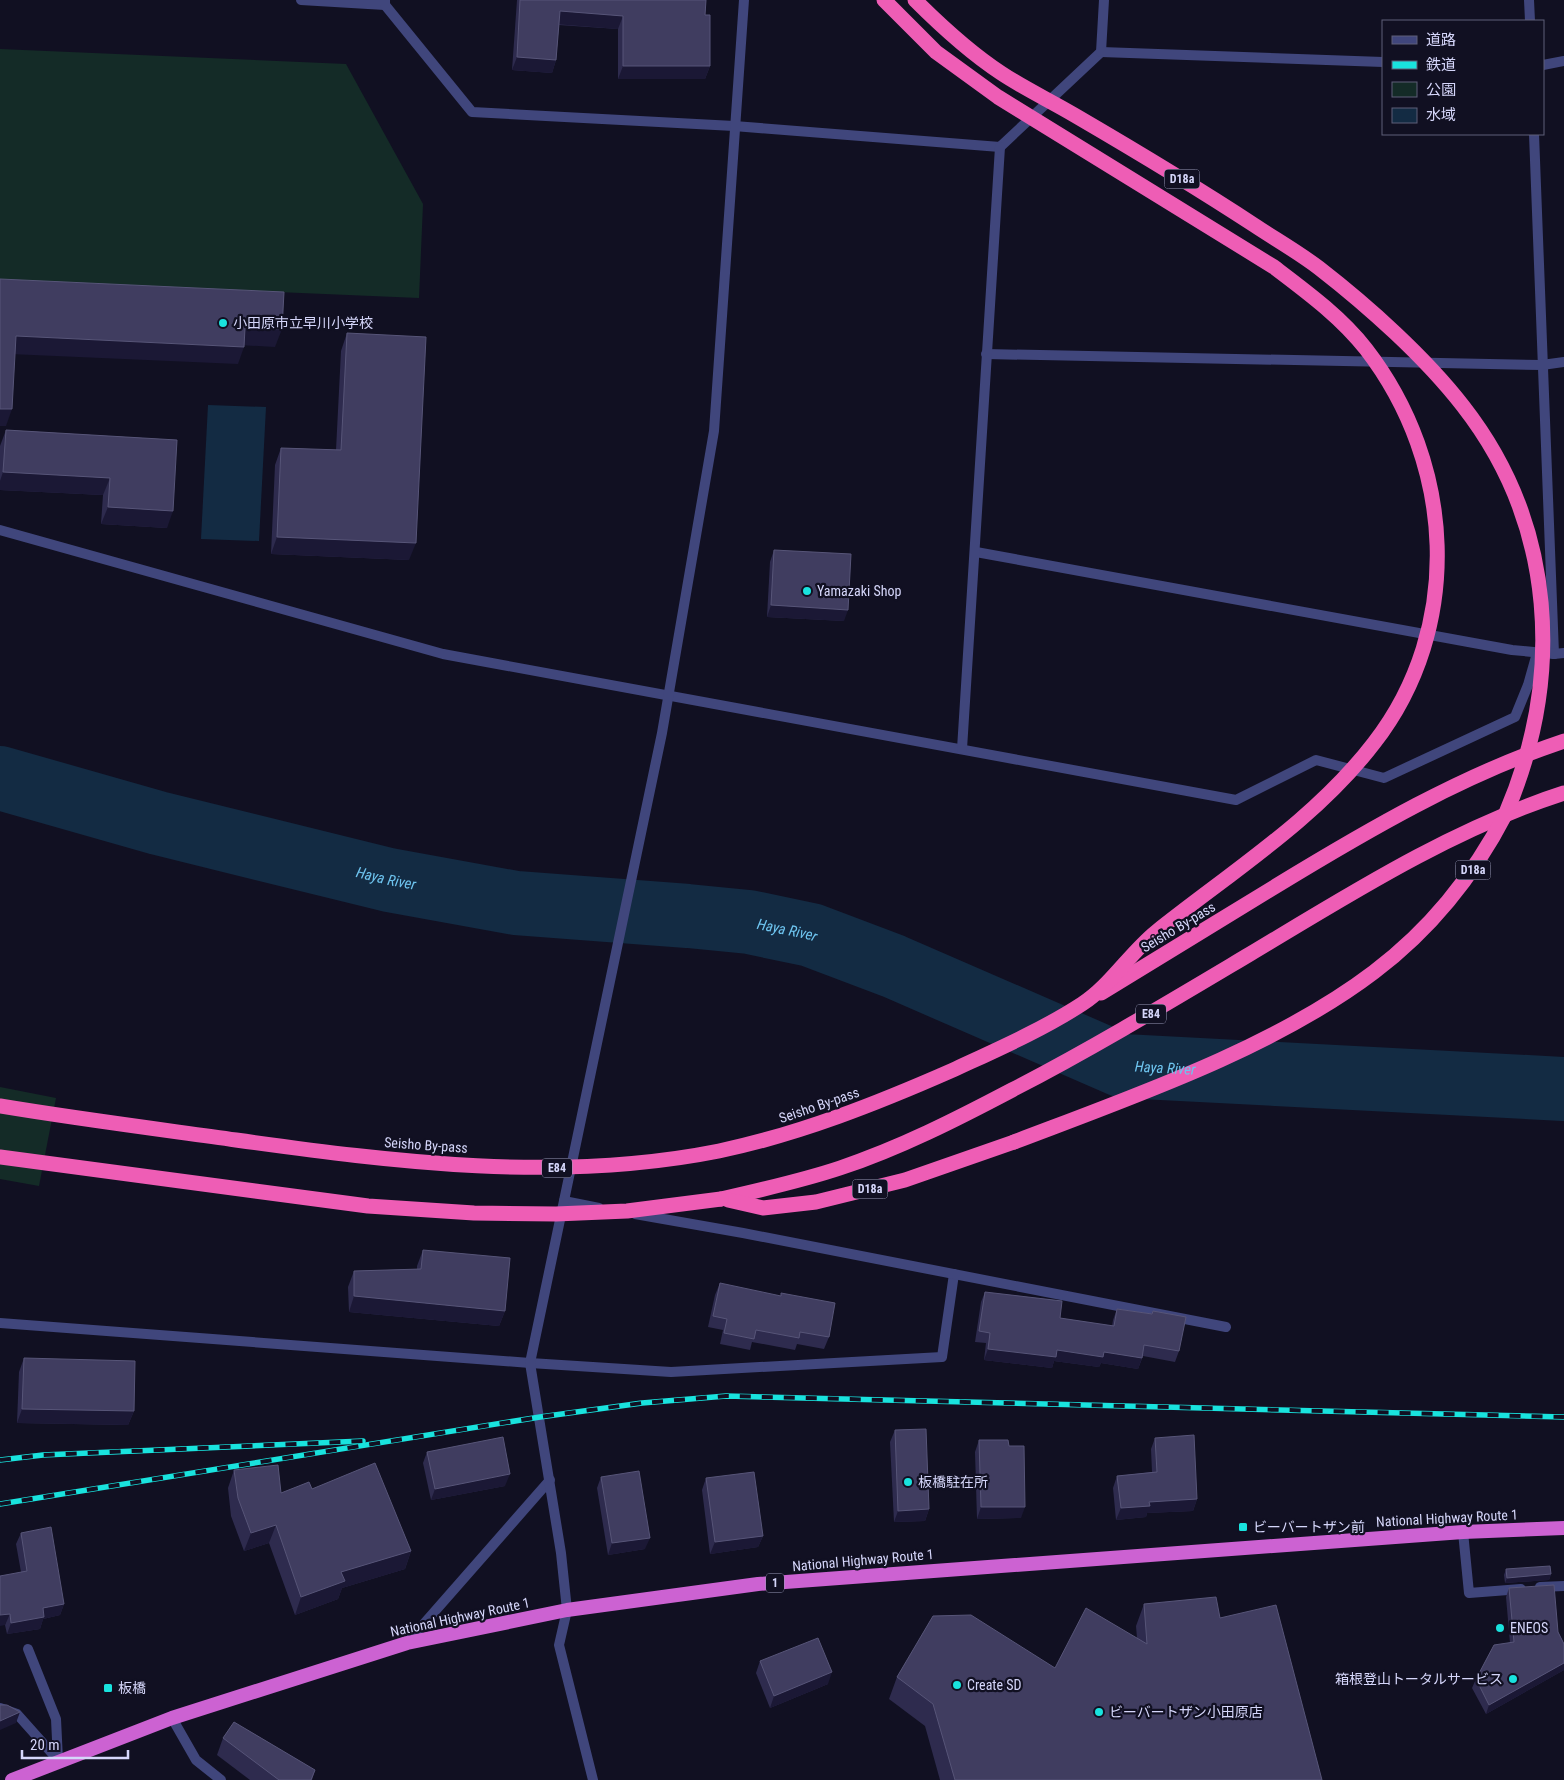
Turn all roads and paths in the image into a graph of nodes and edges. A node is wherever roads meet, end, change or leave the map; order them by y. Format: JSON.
{"nodes":[{"id":1,"x":301,"y":0,"type":"edge"},
{"id":2,"x":744,"y":0,"type":"edge"},
{"id":3,"x":884,"y":0,"type":"edge"},
{"id":4,"x":915,"y":0,"type":"edge"},
{"id":5,"x":1104,"y":0,"type":"edge"},
{"id":6,"x":1529,"y":0,"type":"edge"},
{"id":7,"x":385,"y":2,"type":"edge"},
{"id":8,"x":1530,"y":20,"type":"edge"},
{"id":9,"x":1101,"y":52,"type":"junction"},
{"id":10,"x":1564,"y":61,"type":"edge"},
{"id":11,"x":1382,"y":62,"type":"edge"},
{"id":12,"x":1544,"y":65,"type":"edge"},
{"id":13,"x":734,"y":126,"type":"junction"},
{"id":14,"x":1534,"y":135,"type":"edge"},
{"id":15,"x":1000,"y":147,"type":"junction"},
{"id":16,"x":986,"y":354,"type":"junction"},
{"id":17,"x":1564,"y":362,"type":"edge"},
{"id":18,"x":1542,"y":365,"type":"junction"},
{"id":19,"x":0,"y":530,"type":"edge"},
{"id":20,"x":976,"y":552,"type":"junction"},
{"id":21,"x":1538,"y":652,"type":"junction"},
{"id":22,"x":1559,"y":654,"type":"edge"},
{"id":23,"x":668,"y":697,"type":"junction"},
{"id":24,"x":1564,"y":741,"type":"edge"},
{"id":25,"x":962,"y":750,"type":"junction"},
{"id":26,"x":1564,"y":793,"type":"edge"},
{"id":27,"x":1087,"y":1001,"type":"junction"},
{"id":28,"x":0,"y":1106,"type":"edge"},
{"id":29,"x":0,"y":1157,"type":"edge"},
{"id":30,"x":721,"y":1199,"type":"junction"},
{"id":31,"x":564,"y":1202,"type":"junction"},
{"id":32,"x":954,"y":1274,"type":"junction"},
{"id":33,"x":0,"y":1323,"type":"edge"},
{"id":34,"x":1226,"y":1327,"type":"dead end"},
{"id":35,"x":530,"y":1363,"type":"junction"},
{"id":36,"x":550,"y":1480,"type":"junction"},
{"id":37,"x":1564,"y":1528,"type":"edge"},
{"id":38,"x":1462,"y":1532,"type":"junction"},
{"id":39,"x":1564,"y":1586,"type":"edge"},
{"id":40,"x":567,"y":1610,"type":"junction"},
{"id":41,"x":407,"y":1643,"type":"junction"},
{"id":42,"x":28,"y":1649,"type":"dead end"},
{"id":43,"x":0,"y":1708,"type":"edge"},
{"id":44,"x":172,"y":1718,"type":"junction"},
{"id":45,"x":58,"y":1760,"type":"junction"},
{"id":46,"x":12,"y":1780,"type":"edge"},
{"id":47,"x":221,"y":1780,"type":"edge"},
{"id":48,"x":593,"y":1780,"type":"edge"}],
"edges":[{"from":1,"to":7,"type":"street"},
{"from":2,"to":13,"type":"street"},
{"from":3,"to":27,"type":"highway","bridge":true},
{"from":4,"to":30,"type":"highway","number":"D18a","bridge":true},
{"from":5,"to":9,"type":"street"},
{"from":6,"to":8,"type":"street"},
{"from":7,"to":13,"type":"street"},
{"from":9,"to":11,"type":"street"},
{"from":9,"to":15,"type":"street"},
{"from":10,"to":12,"type":"street"},
{"from":13,"to":15,"type":"street"},
{"from":13,"to":23,"type":"street"},
{"from":14,"to":18,"type":"street"},
{"from":15,"to":16,"type":"street"},
{"from":16,"to":18,"type":"street"},
{"from":16,"to":20,"type":"street"},
{"from":17,"to":18,"type":"street"},
{"from":18,"to":22,"type":"street"},
{"from":19,"to":23,"type":"street"},
{"from":20,"to":21,"type":"street"},
{"from":20,"to":25,"type":"street"},
{"from":21,"to":22,"type":"street"},
{"from":21,"to":25,"type":"street"},
{"from":23,"to":25,"type":"street"},
{"from":23,"to":31,"type":"street"},
{"from":24,"to":27,"type":"highway","name":"Seisho By-pass","number":"E84","bridge":true},
{"from":26,"to":30,"type":"highway","number":"E84","bridge":true},
{"from":27,"to":28,"type":"highway","name":"Seisho By-pass","number":"E84","bridge":true},
{"from":29,"to":30,"type":"highway","number":"E84","bridge":true},
{"from":31,"to":32,"type":"street"},
{"from":31,"to":35,"type":"street"},
{"from":32,"to":34,"type":"street"},
{"from":32,"to":35,"type":"street"},
{"from":33,"to":35,"type":"street"},
{"from":35,"to":36,"type":"street"},
{"from":36,"to":40,"type":"street"},
{"from":36,"to":41,"type":"street"},
{"from":37,"to":38,"type":"highway","name":"National Highway Route 1","number":"1"},
{"from":38,"to":39,"type":"street"},
{"from":38,"to":40,"type":"highway","name":"National Highway Route 1","number":"1"},
{"from":40,"to":41,"type":"highway","name":"National Highway Route 1","number":"1"},
{"from":40,"to":48,"type":"street"},
{"from":41,"to":44,"type":"highway","name":"National Highway Route 1","number":"1"},
{"from":42,"to":45,"type":"street"},
{"from":43,"to":45,"type":"street"},
{"from":44,"to":45,"type":"highway","name":"National Highway Route 1","number":"1"},
{"from":44,"to":47,"type":"street"},
{"from":45,"to":46,"type":"highway","name":"National Highway Route 1","number":"1"}]}
